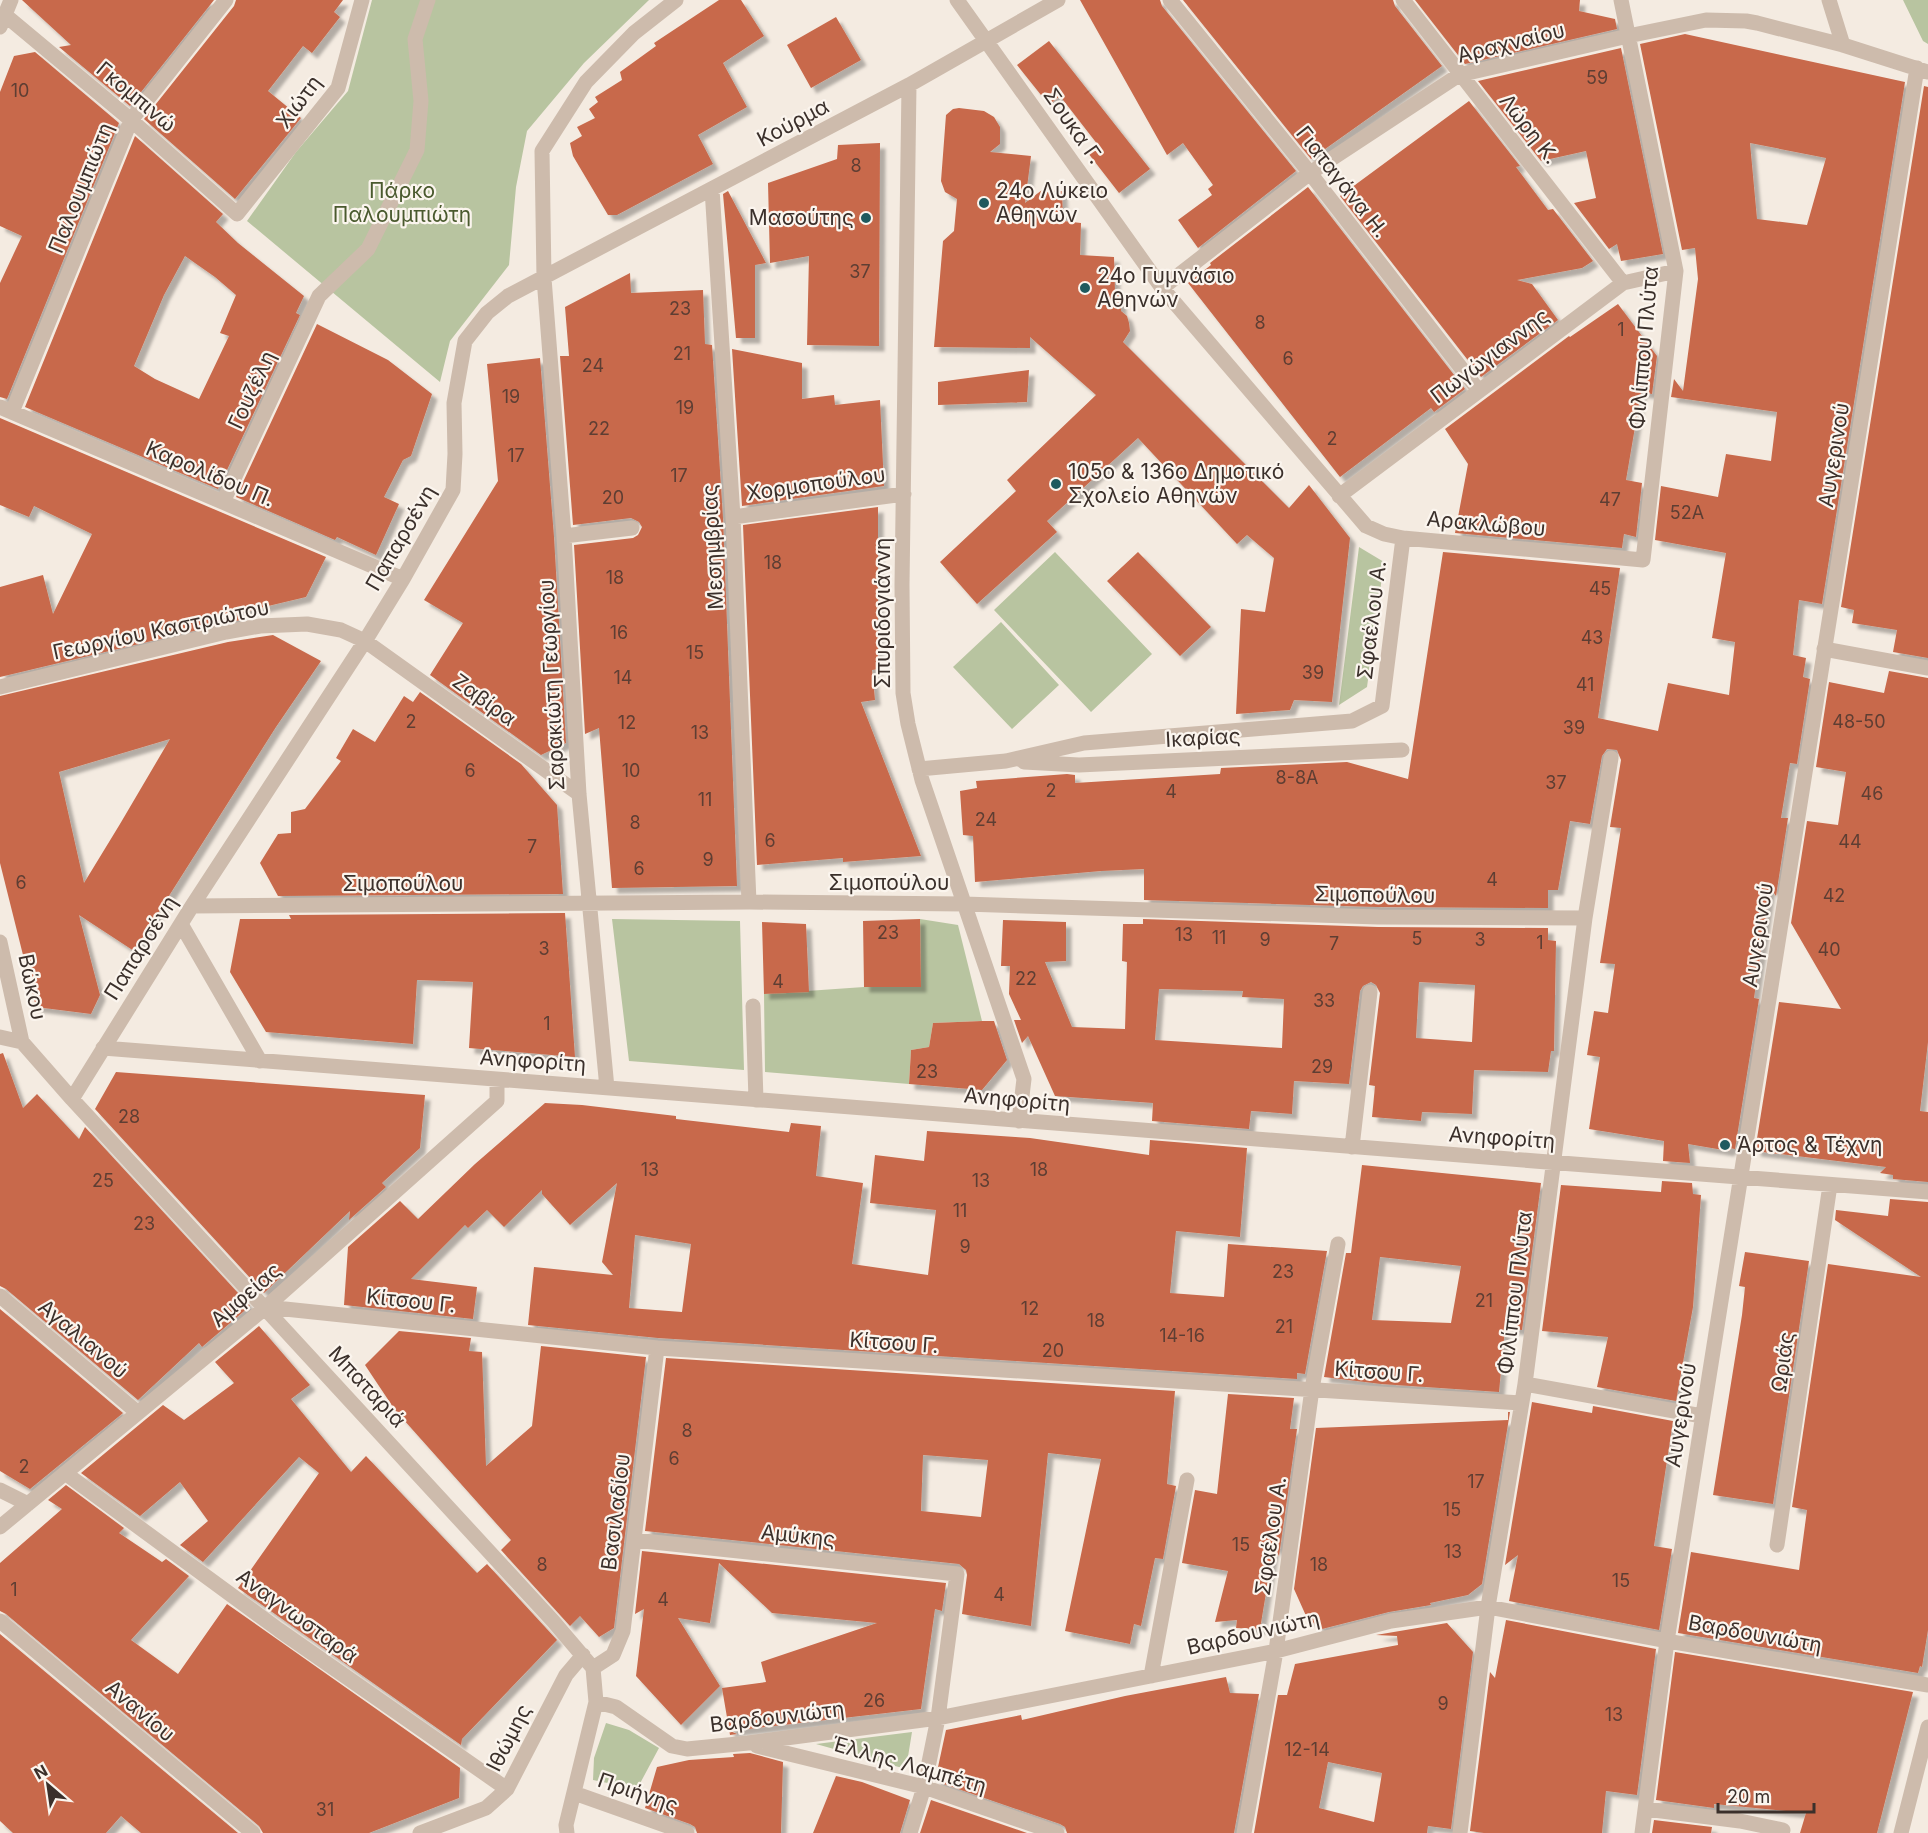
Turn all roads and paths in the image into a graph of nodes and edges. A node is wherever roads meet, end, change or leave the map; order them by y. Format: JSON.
{"nodes":[{"id":1,"x":11,"y":0,"type":"edge"},
{"id":2,"x":226,"y":0,"type":"edge"},
{"id":3,"x":362,"y":0,"type":"edge"},
{"id":4,"x":428,"y":0,"type":"edge"},
{"id":5,"x":676,"y":0,"type":"edge"},
{"id":6,"x":957,"y":0,"type":"edge"},
{"id":7,"x":1058,"y":0,"type":"edge"},
{"id":8,"x":1170,"y":0,"type":"edge"},
{"id":9,"x":1403,"y":0,"type":"edge"},
{"id":10,"x":1621,"y":0,"type":"edge"},
{"id":11,"x":1829,"y":0,"type":"edge"},
{"id":12,"x":2,"y":21,"type":"edge"},
{"id":13,"x":1628,"y":36,"type":"junction"},
{"id":14,"x":987,"y":42,"type":"junction"},
{"id":15,"x":1843,"y":45,"type":"junction"},
{"id":16,"x":1922,"y":70,"type":"edge"},
{"id":17,"x":1459,"y":75,"type":"junction"},
{"id":18,"x":909,"y":85,"type":"junction"},
{"id":19,"x":132,"y":120,"type":"junction"},
{"id":20,"x":1310,"y":173,"type":"junction"},
{"id":21,"x":712,"y":189,"type":"junction"},
{"id":22,"x":237,"y":214,"type":"joint"},
{"id":23,"x":1677,"y":271,"type":"junction"},
{"id":24,"x":544,"y":278,"type":"junction"},
{"id":25,"x":1623,"y":283,"type":"junction"},
{"id":26,"x":1162,"y":288,"type":"junction"},
{"id":27,"x":1479,"y":391,"type":"junction"},
{"id":28,"x":6,"y":410,"type":"edge"},
{"id":29,"x":904,"y":494,"type":"junction"},
{"id":30,"x":1339,"y":496,"type":"junction"},
{"id":31,"x":223,"y":502,"type":"junction"},
{"id":32,"x":733,"y":517,"type":"junction"},
{"id":33,"x":632,"y":528,"type":"dead end"},
{"id":34,"x":564,"y":536,"type":"junction"},
{"id":35,"x":1403,"y":538,"type":"junction"},
{"id":36,"x":1643,"y":560,"type":"joint"},
{"id":37,"x":403,"y":579,"type":"junction"},
{"id":38,"x":365,"y":641,"type":"junction"},
{"id":39,"x":1824,"y":650,"type":"junction"},
{"id":40,"x":1928,"y":668,"type":"edge"},
{"id":41,"x":0,"y":687,"type":"edge"},
{"id":42,"x":1382,"y":706,"type":"joint"},
{"id":43,"x":1402,"y":750,"type":"dead end"},
{"id":44,"x":1611,"y":758,"type":"dead end"},
{"id":45,"x":1006,"y":761,"type":"junction"},
{"id":46,"x":919,"y":769,"type":"junction"},
{"id":47,"x":579,"y":794,"type":"junction"},
{"id":48,"x":749,"y":902,"type":"junction"},
{"id":49,"x":590,"y":904,"type":"junction"},
{"id":50,"x":964,"y":904,"type":"junction"},
{"id":51,"x":192,"y":906,"type":"junction"},
{"id":52,"x":1586,"y":918,"type":"junction"},
{"id":53,"x":181,"y":924,"type":"junction"},
{"id":54,"x":0,"y":942,"type":"edge"},
{"id":55,"x":1370,"y":992,"type":"dead end"},
{"id":56,"x":753,"y":1006,"type":"dead end"},
{"id":57,"x":0,"y":1037,"type":"edge"},
{"id":58,"x":22,"y":1042,"type":"junction"},
{"id":59,"x":103,"y":1048,"type":"junction"},
{"id":60,"x":260,"y":1061,"type":"junction"},
{"id":61,"x":497,"y":1080,"type":"junction"},
{"id":62,"x":607,"y":1088,"type":"junction"},
{"id":63,"x":72,"y":1099,"type":"junction"},
{"id":64,"x":756,"y":1100,"type":"junction"},
{"id":65,"x":1019,"y":1121,"type":"junction"},
{"id":66,"x":1352,"y":1147,"type":"junction"},
{"id":67,"x":1553,"y":1163,"type":"junction"},
{"id":68,"x":1740,"y":1177,"type":"junction"},
{"id":69,"x":1830,"y":1185,"type":"junction"},
{"id":70,"x":1928,"y":1192,"type":"edge"},
{"id":71,"x":1338,"y":1244,"type":"dead end"},
{"id":72,"x":0,"y":1296,"type":"edge"},
{"id":73,"x":266,"y":1307,"type":"junction"},
{"id":74,"x":657,"y":1348,"type":"junction"},
{"id":75,"x":1525,"y":1384,"type":"junction"},
{"id":76,"x":1312,"y":1389,"type":"junction"},
{"id":77,"x":1521,"y":1402,"type":"junction"},
{"id":78,"x":138,"y":1413,"type":"junction"},
{"id":79,"x":1702,"y":1416,"type":"junction"},
{"id":80,"x":65,"y":1473,"type":"junction"},
{"id":81,"x":1187,"y":1480,"type":"dead end"},
{"id":82,"x":0,"y":1490,"type":"edge"},
{"id":83,"x":28,"y":1504,"type":"junction"},
{"id":84,"x":0,"y":1527,"type":"edge"},
{"id":85,"x":634,"y":1540,"type":"junction"},
{"id":86,"x":1777,"y":1545,"type":"dead end"},
{"id":87,"x":1488,"y":1607,"type":"junction"},
{"id":88,"x":0,"y":1621,"type":"edge"},
{"id":89,"x":1666,"y":1641,"type":"junction"},
{"id":90,"x":1276,"y":1651,"type":"junction"},
{"id":91,"x":583,"y":1655,"type":"junction"},
{"id":92,"x":593,"y":1668,"type":"junction"},
{"id":93,"x":1151,"y":1676,"type":"junction"},
{"id":94,"x":1928,"y":1685,"type":"edge"},
{"id":95,"x":596,"y":1702,"type":"junction"},
{"id":96,"x":938,"y":1718,"type":"junction"},
{"id":97,"x":1928,"y":1727,"type":"edge"},
{"id":98,"x":748,"y":1743,"type":"junction"},
{"id":99,"x":924,"y":1787,"type":"junction"},
{"id":100,"x":507,"y":1789,"type":"junction"},
{"id":101,"x":574,"y":1793,"type":"junction"},
{"id":102,"x":1646,"y":1809,"type":"junction"},
{"id":103,"x":1783,"y":1830,"type":"dead end"},
{"id":104,"x":253,"y":1833,"type":"edge"},
{"id":105,"x":420,"y":1833,"type":"edge"},
{"id":106,"x":567,"y":1833,"type":"edge"},
{"id":107,"x":687,"y":1833,"type":"edge"},
{"id":108,"x":910,"y":1833,"type":"edge"},
{"id":109,"x":1057,"y":1833,"type":"edge"},
{"id":110,"x":1244,"y":1833,"type":"edge"},
{"id":111,"x":1460,"y":1833,"type":"edge"},
{"id":112,"x":1642,"y":1833,"type":"edge"},
{"id":113,"x":1901,"y":1833,"type":"edge"}],
"edges":[{"from":1,"to":12,"type":"street"},
{"from":2,"to":19,"type":"street","name":"Παλουμπιώτη"},
{"from":3,"to":22,"type":"street","name":"Χιώτη"},
{"from":4,"to":31,"type":"street","name":"Γουζέλη"},
{"from":5,"to":24,"type":"street"},
{"from":6,"to":14,"type":"street","name":"Σουκα Γ."},
{"from":7,"to":14,"type":"street","name":"Κούρμα"},
{"from":8,"to":20,"type":"street","name":"Γιαταγάνα Η."},
{"from":9,"to":17,"type":"street","name":"Λώρη Κ."},
{"from":10,"to":13,"type":"street","name":"Φιλίππου Πλύτα"},
{"from":11,"to":15,"type":"street"},
{"from":12,"to":19,"type":"street","name":"Γκομπινώ"},
{"from":13,"to":15,"type":"street","name":"Αραχναίου"},
{"from":13,"to":17,"type":"street","name":"Αραχναίου"},
{"from":13,"to":23,"type":"street","name":"Φιλίππου Πλύτα"},
{"from":14,"to":18,"type":"street","name":"Κούρμα"},
{"from":14,"to":26,"type":"street","name":"Σουκα Γ."},
{"from":15,"to":16,"type":"street","name":"Αραχναίου"},
{"from":16,"to":39,"type":"street","name":"Αυγερινού"},
{"from":17,"to":20,"type":"street","name":"Αραχναίου"},
{"from":17,"to":25,"type":"street","name":"Λώρη Κ."},
{"from":18,"to":21,"type":"street","name":"Κούρμα"},
{"from":18,"to":29,"type":"street","name":"Σπυριδογιάννη"},
{"from":19,"to":22,"type":"street","name":"Γκομπινώ"},
{"from":19,"to":28,"type":"street","name":"Παλουμπιώτη"},
{"from":20,"to":26,"type":"street","name":"Αραχναίου"},
{"from":20,"to":27,"type":"street","name":"Γιαταγάνα Η."},
{"from":21,"to":24,"type":"street","name":"Κούρμα"},
{"from":21,"to":32,"type":"street","name":"Μεσημβρίας"},
{"from":23,"to":25,"type":"street","name":"Πωγώγιαννης"},
{"from":23,"to":36,"type":"street","name":"Φιλίππου Πλύτα"},
{"from":24,"to":34,"type":"street","name":"Σαρακιώτη Γεωργίου"},
{"from":24,"to":37,"type":"street","name":"Παπαρσένη"},
{"from":25,"to":27,"type":"street","name":"Πωγώγιαννης"},
{"from":26,"to":30,"type":"street","name":"Σουκα Γ."},
{"from":27,"to":30,"type":"street","name":"Πωγώγιαννης"},
{"from":28,"to":31,"type":"street","name":"Καρολίδου Π."},
{"from":29,"to":32,"type":"street","name":"Χορμοπούλου"},
{"from":29,"to":46,"type":"street","name":"Σπυριδογιάννη"},
{"from":30,"to":35,"type":"street","name":"Αρακλώβου"},
{"from":31,"to":37,"type":"street","name":"Καρολίδου Π."},
{"from":32,"to":48,"type":"street","name":"Μεσημβρίας"},
{"from":33,"to":34,"type":"street"},
{"from":34,"to":47,"type":"street","name":"Σαρακιώτη Γεωργίου"},
{"from":35,"to":36,"type":"street","name":"Αρακλώβου"},
{"from":35,"to":42,"type":"street","name":"Σφαέλου Α."},
{"from":37,"to":38,"type":"street","name":"Παπαρσένη"},
{"from":38,"to":41,"type":"street","name":"Γεωργίου Καστριώτου"},
{"from":38,"to":47,"type":"street","name":"Ζαβίρα"},
{"from":38,"to":51,"type":"street","name":"Παπαρσένη"},
{"from":39,"to":40,"type":"street"},
{"from":39,"to":68,"type":"street","name":"Αυγερινού"},
{"from":42,"to":45,"type":"street","name":"Ικαρίας"},
{"from":43,"to":45,"type":"street","name":"Ικαρίας"},
{"from":44,"to":52,"type":"street","name":"Φιλίππου Πλύτα"},
{"from":45,"to":46,"type":"street","name":"Ικαρίας"},
{"from":46,"to":50,"type":"street","name":"Σπυριδογιάννη"},
{"from":47,"to":49,"type":"street","name":"Σαρακιώτη Γεωργίου"},
{"from":48,"to":49,"type":"street","name":"Σιμοπούλου"},
{"from":48,"to":50,"type":"street","name":"Σιμοπούλου"},
{"from":49,"to":51,"type":"street","name":"Σιμοπούλου"},
{"from":49,"to":62,"type":"street","name":"Σαρακιώτη Γεωργίου"},
{"from":50,"to":52,"type":"street","name":"Σιμοπούλου"},
{"from":50,"to":65,"type":"street","name":"Σπυριδογιάννη"},
{"from":51,"to":53,"type":"street","name":"Παπαρσένη"},
{"from":52,"to":67,"type":"street","name":"Φιλίππου Πλύτα"},
{"from":53,"to":59,"type":"street","name":"Παπαρσένη"},
{"from":53,"to":60,"type":"street"},
{"from":54,"to":58,"type":"street","name":"Βώκου"},
{"from":55,"to":66,"type":"street"},
{"from":56,"to":64,"type":"street"},
{"from":57,"to":58,"type":"street"},
{"from":58,"to":63,"type":"street","name":"Μπαταριά"},
{"from":59,"to":60,"type":"street","name":"Ανηφορίτη"},
{"from":59,"to":63,"type":"street","name":"Παπαρσένη"},
{"from":60,"to":61,"type":"street","name":"Ανηφορίτη"},
{"from":61,"to":62,"type":"street","name":"Ανηφορίτη"},
{"from":61,"to":73,"type":"street","name":"Αμφείας"},
{"from":62,"to":64,"type":"street","name":"Ανηφορίτη"},
{"from":63,"to":73,"type":"street","name":"Μπαταριά"},
{"from":64,"to":65,"type":"street","name":"Ανηφορίτη"},
{"from":65,"to":66,"type":"street","name":"Ανηφορίτη"},
{"from":66,"to":67,"type":"street","name":"Ανηφορίτη"},
{"from":67,"to":68,"type":"street","name":"Ανηφορίτη"},
{"from":67,"to":75,"type":"street","name":"Φιλίππου Πλύτα"},
{"from":68,"to":69,"type":"street","name":"Ανηφορίτη"},
{"from":68,"to":79,"type":"street","name":"Αυγερινού"},
{"from":69,"to":70,"type":"street","name":"Ανηφορίτη"},
{"from":69,"to":86,"type":"street","name":"Ωριάς"},
{"from":71,"to":76,"type":"street","name":"Σφαέλου Α."},
{"from":72,"to":78,"type":"street","name":"Αγαλιανού"},
{"from":73,"to":74,"type":"street","name":"Κίτσου Γ."},
{"from":73,"to":78,"type":"street","name":"Αμφείας"},
{"from":73,"to":91,"type":"street","name":"Μπαταριά"},
{"from":74,"to":76,"type":"street","name":"Κίτσου Γ."},
{"from":74,"to":85,"type":"street","name":"Βασιλαδίου"},
{"from":75,"to":77,"type":"street","name":"Φιλίππου Πλύτα"},
{"from":75,"to":79,"type":"street"},
{"from":76,"to":77,"type":"street","name":"Κίτσου Γ."},
{"from":76,"to":90,"type":"street","name":"Σφαέλου Α."},
{"from":77,"to":87,"type":"street","name":"Φιλίππου Πλύτα"},
{"from":78,"to":80,"type":"street","name":"Αμφείας"},
{"from":79,"to":89,"type":"street","name":"Αυγερινού"},
{"from":80,"to":83,"type":"street","name":"Αμφείας"},
{"from":80,"to":100,"type":"street","name":"Αναγνωσταρά"},
{"from":81,"to":93,"type":"street"},
{"from":82,"to":83,"type":"street"},
{"from":83,"to":84,"type":"street","name":"Αμφείας"},
{"from":85,"to":92,"type":"street","name":"Βασιλαδίου"},
{"from":85,"to":96,"type":"street","name":"Αμύκης"},
{"from":87,"to":89,"type":"street","name":"Βαρδουνιώτη"},
{"from":87,"to":90,"type":"street","name":"Βαρδουνιώτη"},
{"from":87,"to":111,"type":"street","name":"Φιλίππου Πλύτα"},
{"from":88,"to":104,"type":"street","name":"Ανανίου"},
{"from":89,"to":94,"type":"street","name":"Βαρδουνιώτη"},
{"from":89,"to":102,"type":"street","name":"Αυγερινού"},
{"from":90,"to":93,"type":"street","name":"Βαρδουνιώτη"},
{"from":90,"to":110,"type":"street","name":"Σφαέλου Α."},
{"from":91,"to":92,"type":"street","name":"Μπαταριά"},
{"from":91,"to":100,"type":"street","name":"Ιθώμης"},
{"from":92,"to":95,"type":"street"},
{"from":93,"to":96,"type":"street","name":"Βαρδουνιώτη"},
{"from":95,"to":98,"type":"street","name":"Βαρδουνιώτη"},
{"from":95,"to":101,"type":"street"},
{"from":96,"to":98,"type":"street","name":"Βαρδουνιώτη"},
{"from":96,"to":99,"type":"street"},
{"from":97,"to":113,"type":"street"},
{"from":98,"to":99,"type":"street","name":"Έλλης Λαμπέτη"},
{"from":99,"to":108,"type":"street"},
{"from":99,"to":109,"type":"street","name":"Έλλης Λαμπέτη"},
{"from":100,"to":105,"type":"street","name":"Ιθώμης"},
{"from":101,"to":106,"type":"street"},
{"from":101,"to":107,"type":"street","name":"Πριήνης"},
{"from":102,"to":103,"type":"street"},
{"from":102,"to":112,"type":"street","name":"Αυγερινού"}]}
